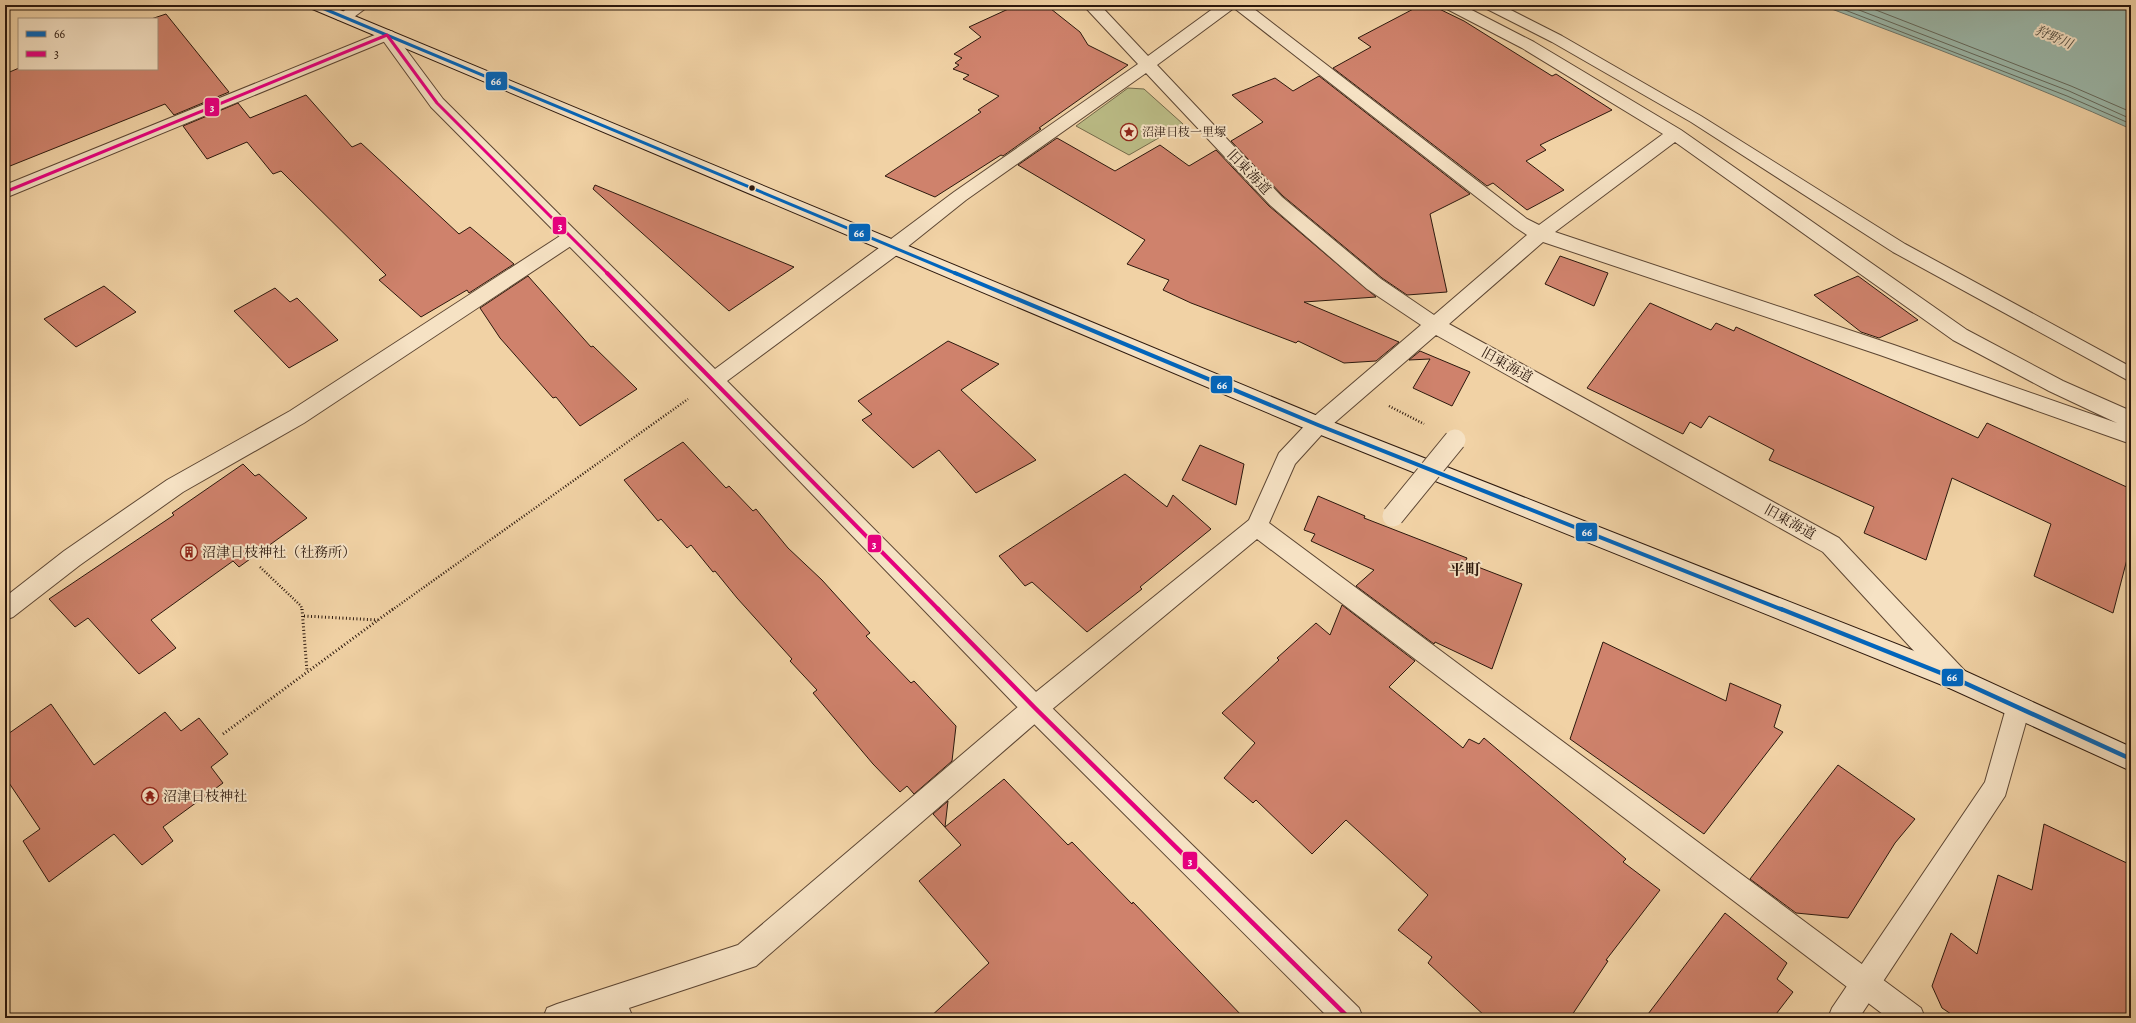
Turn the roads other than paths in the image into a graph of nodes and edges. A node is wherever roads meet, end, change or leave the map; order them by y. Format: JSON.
{"nodes":[{"id":1,"x":315,"y":5,"type":"edge"},
{"id":2,"x":362,"y":5,"type":"edge"},
{"id":3,"x":1091,"y":5,"type":"edge"},
{"id":4,"x":1228,"y":5,"type":"edge"},
{"id":5,"x":1239,"y":5,"type":"edge"},
{"id":6,"x":1450,"y":5,"type":"edge"},
{"id":7,"x":1490,"y":5,"type":"edge"},
{"id":8,"x":344,"y":17,"type":"junction"},
{"id":9,"x":387,"y":35,"type":"junction"},
{"id":10,"x":1147,"y":65,"type":"junction"},
{"id":11,"x":1675,"y":134,"type":"junction"},
{"id":12,"x":5,"y":192,"type":"edge"},
{"id":13,"x":1540,"y":234,"type":"junction"},
{"id":14,"x":570,"y":238,"type":"junction"},
{"id":15,"x":894,"y":247,"type":"junction"},
{"id":16,"x":1433,"y":324,"type":"junction"},
{"id":17,"x":2131,"y":375,"type":"edge"},
{"id":18,"x":714,"y":380,"type":"junction"},
{"id":19,"x":2131,"y":420,"type":"edge"},
{"id":20,"x":1318,"y":425,"type":"junction"},
{"id":21,"x":2131,"y":436,"type":"edge"},
{"id":22,"x":1455,"y":440,"type":"dead end"},
{"id":23,"x":1393,"y":516,"type":"dead end"},
{"id":24,"x":1257,"y":526,"type":"junction"},
{"id":25,"x":5,"y":610,"type":"edge"},
{"id":26,"x":1956,"y":679,"type":"junction"},
{"id":27,"x":1035,"y":708,"type":"junction"},
{"id":28,"x":2018,"y":708,"type":"junction"},
{"id":29,"x":2131,"y":759,"type":"edge"},
{"id":30,"x":1865,"y":984,"type":"junction"},
{"id":31,"x":613,"y":1009,"type":"edge"},
{"id":32,"x":557,"y":1018,"type":"edge"},
{"id":33,"x":1349,"y":1018,"type":"edge"},
{"id":34,"x":1842,"y":1018,"type":"edge"},
{"id":35,"x":1911,"y":1018,"type":"edge"}],
"edges":[{"from":1,"to":8,"type":"street"},
{"from":2,"to":8,"type":"street"},
{"from":3,"to":10,"type":"street","name":"旧東海道"},
{"from":4,"to":10,"type":"street"},
{"from":5,"to":13,"type":"street"},
{"from":6,"to":11,"type":"street"},
{"from":7,"to":17,"type":"lane"},
{"from":8,"to":9,"type":"street"},
{"from":9,"to":12,"type":"street"},
{"from":9,"to":14,"type":"street"},
{"from":9,"to":15,"type":"street"},
{"from":10,"to":15,"type":"street"},
{"from":10,"to":16,"type":"street","name":"旧東海道"},
{"from":11,"to":13,"type":"street"},
{"from":11,"to":19,"type":"street"},
{"from":13,"to":16,"type":"street"},
{"from":13,"to":21,"type":"street"},
{"from":14,"to":18,"type":"street"},
{"from":14,"to":25,"type":"street"},
{"from":15,"to":18,"type":"street"},
{"from":15,"to":20,"type":"street"},
{"from":16,"to":20,"type":"street"},
{"from":16,"to":26,"type":"street","name":"旧東海道"},
{"from":18,"to":27,"type":"street"},
{"from":20,"to":24,"type":"street"},
{"from":20,"to":26,"type":"street"},
{"from":22,"to":23,"type":"street","bridge":true},
{"from":24,"to":27,"type":"street"},
{"from":24,"to":30,"type":"street"},
{"from":26,"to":28,"type":"street"},
{"from":27,"to":31,"type":"street"},
{"from":27,"to":33,"type":"street"},
{"from":28,"to":29,"type":"street"},
{"from":28,"to":30,"type":"street"},
{"from":30,"to":34,"type":"street"},
{"from":30,"to":35,"type":"street"},
{"from":31,"to":32,"type":"street"}]}
